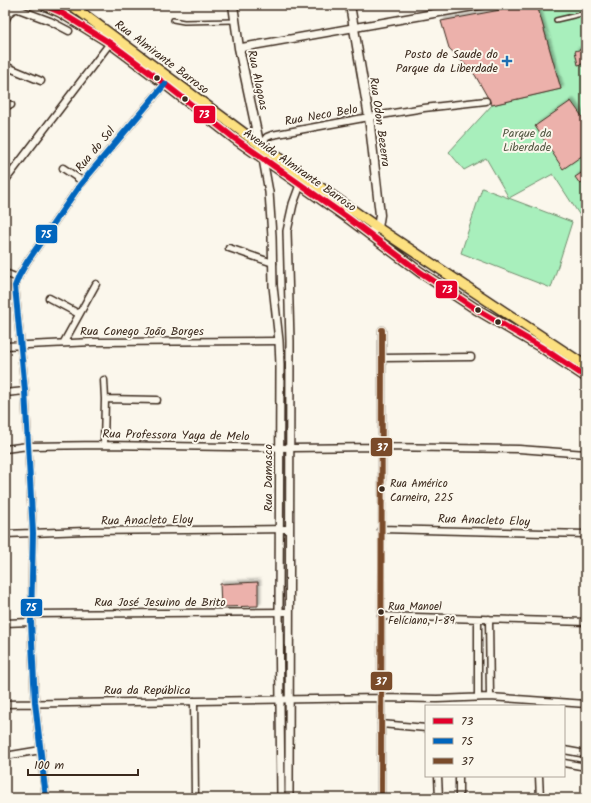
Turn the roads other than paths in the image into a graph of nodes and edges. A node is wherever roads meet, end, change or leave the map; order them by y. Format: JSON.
{"nodes":[{"id":1,"x":44,"y":5,"type":"edge"},
{"id":2,"x":233,"y":5,"type":"edge"},
{"id":3,"x":350,"y":5,"type":"edge"},
{"id":4,"x":482,"y":5,"type":"edge"},
{"id":5,"x":72,"y":6,"type":"edge"},
{"id":6,"x":586,"y":14,"type":"edge"},
{"id":7,"x":173,"y":20,"type":"dead end"},
{"id":8,"x":556,"y":20,"type":"dead end"},
{"id":9,"x":5,"y":21,"type":"edge"},
{"id":10,"x":235,"y":21,"type":"junction"},
{"id":11,"x":354,"y":27,"type":"junction"},
{"id":12,"x":69,"y":31,"type":"dead end"},
{"id":13,"x":110,"y":43,"type":"junction"},
{"id":14,"x":239,"y":48,"type":"junction"},
{"id":15,"x":5,"y":66,"type":"edge"},
{"id":16,"x":41,"y":81,"type":"dead end"},
{"id":17,"x":165,"y":84,"type":"junction"},
{"id":18,"x":486,"y":101,"type":"dead end"},
{"id":19,"x":369,"y":117,"type":"junction"},
{"id":20,"x":260,"y":145,"type":"junction"},
{"id":21,"x":263,"y":159,"type":"junction"},
{"id":22,"x":63,"y":168,"type":"dead end"},
{"id":23,"x":5,"y":181,"type":"edge"},
{"id":24,"x":82,"y":182,"type":"junction"},
{"id":25,"x":300,"y":186,"type":"junction"},
{"id":26,"x":378,"y":228,"type":"junction"},
{"id":27,"x":364,"y":231,"type":"junction"},
{"id":28,"x":228,"y":248,"type":"dead end"},
{"id":29,"x":273,"y":263,"type":"junction"},
{"id":30,"x":5,"y":273,"type":"edge"},
{"id":31,"x":18,"y":278,"type":"junction"},
{"id":32,"x":96,"y":284,"type":"dead end"},
{"id":33,"x":49,"y":298,"type":"dead end"},
{"id":34,"x":79,"y":314,"type":"junction"},
{"id":35,"x":382,"y":330,"type":"dead end"},
{"id":36,"x":279,"y":341,"type":"junction"},
{"id":37,"x":64,"y":342,"type":"junction"},
{"id":38,"x":20,"y":345,"type":"junction"},
{"id":39,"x":5,"y":346,"type":"edge"},
{"id":40,"x":471,"y":357,"type":"dead end"},
{"id":41,"x":382,"y":358,"type":"junction"},
{"id":42,"x":586,"y":366,"type":"edge"},
{"id":43,"x":586,"y":377,"type":"edge"},
{"id":44,"x":104,"y":380,"type":"dead end"},
{"id":45,"x":25,"y":391,"type":"junction"},
{"id":46,"x":5,"y":393,"type":"edge"},
{"id":47,"x":105,"y":399,"type":"junction"},
{"id":48,"x":157,"y":400,"type":"dead end"},
{"id":49,"x":104,"y":445,"type":"junction"},
{"id":50,"x":28,"y":446,"type":"junction"},
{"id":51,"x":382,"y":446,"type":"junction"},
{"id":52,"x":279,"y":447,"type":"junction"},
{"id":53,"x":290,"y":448,"type":"junction"},
{"id":54,"x":5,"y":449,"type":"edge"},
{"id":55,"x":586,"y":454,"type":"edge"},
{"id":56,"x":382,"y":528,"type":"junction"},
{"id":57,"x":279,"y":529,"type":"junction"},
{"id":58,"x":289,"y":529,"type":"junction"},
{"id":59,"x":33,"y":533,"type":"junction"},
{"id":60,"x":5,"y":534,"type":"edge"},
{"id":61,"x":586,"y":534,"type":"edge"},
{"id":62,"x":279,"y":612,"type":"junction"},
{"id":63,"x":289,"y":612,"type":"junction"},
{"id":64,"x":32,"y":614,"type":"junction"},
{"id":65,"x":381,"y":616,"type":"junction"},
{"id":66,"x":478,"y":619,"type":"junction"},
{"id":67,"x":489,"y":619,"type":"junction"},
{"id":68,"x":31,"y":622,"type":"junction"},
{"id":69,"x":586,"y":622,"type":"edge"},
{"id":70,"x":5,"y":623,"type":"edge"},
{"id":71,"x":478,"y":697,"type":"junction"},
{"id":72,"x":490,"y":697,"type":"junction"},
{"id":73,"x":381,"y":698,"type":"junction"},
{"id":74,"x":458,"y":698,"type":"junction"},
{"id":75,"x":437,"y":699,"type":"junction"},
{"id":76,"x":280,"y":700,"type":"junction"},
{"id":77,"x":289,"y":700,"type":"junction"},
{"id":78,"x":194,"y":701,"type":"junction"},
{"id":79,"x":35,"y":702,"type":"junction"},
{"id":80,"x":5,"y":704,"type":"edge"},
{"id":81,"x":586,"y":704,"type":"edge"},
{"id":82,"x":437,"y":705,"type":"edge"},
{"id":83,"x":458,"y":705,"type":"edge"},
{"id":84,"x":381,"y":724,"type":"junction"},
{"id":85,"x":425,"y":728,"type":"edge"},
{"id":86,"x":41,"y":750,"type":"junction"},
{"id":87,"x":565,"y":750,"type":"edge"},
{"id":88,"x":586,"y":754,"type":"edge"},
{"id":89,"x":5,"y":756,"type":"edge"},
{"id":90,"x":565,"y":763,"type":"edge"},
{"id":91,"x":586,"y":767,"type":"edge"},
{"id":92,"x":438,"y":777,"type":"edge"},
{"id":93,"x":459,"y":777,"type":"edge"},
{"id":94,"x":539,"y":777,"type":"edge"},
{"id":95,"x":46,"y":798,"type":"edge"},
{"id":96,"x":195,"y":798,"type":"edge"},
{"id":97,"x":281,"y":798,"type":"edge"},
{"id":98,"x":289,"y":798,"type":"edge"},
{"id":99,"x":381,"y":798,"type":"edge"},
{"id":100,"x":439,"y":798,"type":"edge"},
{"id":101,"x":459,"y":798,"type":"edge"},
{"id":102,"x":540,"y":798,"type":"edge"}],
"edges":[{"from":1,"to":13,"type":"main road","name":"Avenida Almirante Barroso"},
{"from":2,"to":10,"type":"main road","name":"Rua Alagoas"},
{"from":3,"to":11,"type":"main road","name":"Rua Odon Bezerra"},
{"from":4,"to":11,"type":"street"},
{"from":5,"to":20,"type":"main road","name":"Rua Almirante Barroso"},
{"from":6,"to":8,"type":"lane"},
{"from":7,"to":10,"type":"lane"},
{"from":9,"to":12,"type":"street"},
{"from":10,"to":14,"type":"main road","name":"Rua Alagoas"},
{"from":11,"to":14,"type":"street"},
{"from":11,"to":19,"type":"main road","name":"Rua Odon Bezerra"},
{"from":13,"to":17,"type":"main road","name":"Avenida Almirante Barroso"},
{"from":13,"to":23,"type":"street"},
{"from":14,"to":20,"type":"main road","name":"Rua Alagoas"},
{"from":15,"to":16,"type":"street"},
{"from":17,"to":21,"type":"main road","name":"Avenida Almirante Barroso"},
{"from":17,"to":24,"type":"street","name":"Rua do Sol"},
{"from":18,"to":19,"type":"street","name":"Rua Neco Belo"},
{"from":19,"to":20,"type":"street","name":"Rua Neco Belo"},
{"from":19,"to":26,"type":"main road","name":"Rua Odon Bezerra"},
{"from":20,"to":21,"type":"main road","name":"Rua Alagoas"},
{"from":20,"to":26,"type":"main road","name":"Rua Almirante Barroso"},
{"from":21,"to":25,"type":"main road","name":"Avenida Almirante Barroso"},
{"from":21,"to":29,"type":"street","name":"Rua Damasco"},
{"from":22,"to":24,"type":"street"},
{"from":24,"to":31,"type":"street","name":"Rua do Sol"},
{"from":25,"to":27,"type":"main road","name":"Avenida Almirante Barroso"},
{"from":25,"to":53,"type":"street","name":"Rua Damasco"},
{"from":26,"to":27,"type":"main road"},
{"from":26,"to":42,"type":"main road"},
{"from":27,"to":43,"type":"main road","name":"Avenida Almirante Barroso"},
{"from":28,"to":29,"type":"street"},
{"from":29,"to":36,"type":"street","name":"Rua Damasco"},
{"from":30,"to":31,"type":"street"},
{"from":31,"to":38,"type":"street","name":"Rua do Sol"},
{"from":32,"to":34,"type":"street"},
{"from":33,"to":34,"type":"street"},
{"from":34,"to":37,"type":"street"},
{"from":35,"to":41,"type":"street"},
{"from":36,"to":37,"type":"street","name":"Rua Conego João Borges"},
{"from":36,"to":52,"type":"street","name":"Rua Damasco"},
{"from":37,"to":38,"type":"street","name":"Rua Conego João Borges"},
{"from":38,"to":39,"type":"street","name":"Rua Conego João Borges"},
{"from":38,"to":45,"type":"street","name":"Rua do Sol"},
{"from":40,"to":41,"type":"street"},
{"from":41,"to":51,"type":"street"},
{"from":44,"to":47,"type":"street"},
{"from":45,"to":46,"type":"street"},
{"from":45,"to":50,"type":"street","name":"Rua do Sol"},
{"from":47,"to":48,"type":"street"},
{"from":47,"to":49,"type":"street"},
{"from":49,"to":50,"type":"street","name":"Rua Professora Yaya de Melo"},
{"from":49,"to":52,"type":"street","name":"Rua Professora Yaya de Melo"},
{"from":50,"to":54,"type":"street","name":"Rua Professora Yaya de Melo"},
{"from":50,"to":59,"type":"street","name":"Rua do Sol"},
{"from":51,"to":53,"type":"street","name":"Rua Professora Yaya de Melo"},
{"from":51,"to":55,"type":"street","name":"Rua Professora Yaya de Melo"},
{"from":51,"to":56,"type":"street"},
{"from":52,"to":53,"type":"street","name":"Rua Professora Yaya de Melo"},
{"from":52,"to":57,"type":"street","name":"Rua Damasco"},
{"from":53,"to":58,"type":"street","name":"Rua Damasco"},
{"from":56,"to":61,"type":"street","name":"Rua Anacleto Eloy"},
{"from":56,"to":65,"type":"street"},
{"from":57,"to":58,"type":"street","name":"Rua Anacleto Eloy"},
{"from":57,"to":59,"type":"street","name":"Rua Anacleto Eloy"},
{"from":57,"to":62,"type":"street","name":"Rua Damasco"},
{"from":58,"to":63,"type":"street","name":"Rua Damasco"},
{"from":59,"to":60,"type":"street","name":"Rua Anacleto Eloy"},
{"from":59,"to":64,"type":"street","name":"Rua do Sol"},
{"from":62,"to":63,"type":"street","name":"Rua José Jesuino de Brito"},
{"from":62,"to":64,"type":"street","name":"Rua José Jesuino de Brito"},
{"from":62,"to":76,"type":"street","name":"Rua Damasco"},
{"from":63,"to":77,"type":"street","name":"Rua Damasco"},
{"from":64,"to":68,"type":"street","name":"Rua do Sol"},
{"from":65,"to":66,"type":"street"},
{"from":65,"to":73,"type":"street"},
{"from":66,"to":67,"type":"street"},
{"from":66,"to":71,"type":"street"},
{"from":67,"to":69,"type":"street"},
{"from":67,"to":72,"type":"street"},
{"from":68,"to":70,"type":"street"},
{"from":68,"to":79,"type":"street","name":"Rua do Sol"},
{"from":71,"to":72,"type":"street","name":"Rua da República"},
{"from":71,"to":74,"type":"street","name":"Rua da República"},
{"from":72,"to":81,"type":"street","name":"Rua da República"},
{"from":73,"to":75,"type":"street","name":"Rua da República"},
{"from":73,"to":77,"type":"street","name":"Rua da República"},
{"from":73,"to":84,"type":"street"},
{"from":74,"to":75,"type":"street","name":"Rua da República"},
{"from":74,"to":83,"type":"street"},
{"from":75,"to":82,"type":"street"},
{"from":76,"to":77,"type":"street","name":"Rua da República"},
{"from":76,"to":78,"type":"street","name":"Rua da República"},
{"from":76,"to":97,"type":"street","name":"Rua Damasco"},
{"from":77,"to":98,"type":"street","name":"Rua Damasco"},
{"from":78,"to":79,"type":"street","name":"Rua da República"},
{"from":78,"to":96,"type":"street"},
{"from":79,"to":80,"type":"street","name":"Rua da República"},
{"from":79,"to":86,"type":"street","name":"Rua do Sol"},
{"from":84,"to":85,"type":"street"},
{"from":84,"to":99,"type":"street"},
{"from":86,"to":89,"type":"street"},
{"from":86,"to":95,"type":"street","name":"Rua do Sol"},
{"from":87,"to":88,"type":"street"},
{"from":90,"to":91,"type":"street"},
{"from":92,"to":100,"type":"street"},
{"from":93,"to":101,"type":"street"},
{"from":94,"to":102,"type":"street"}]}
